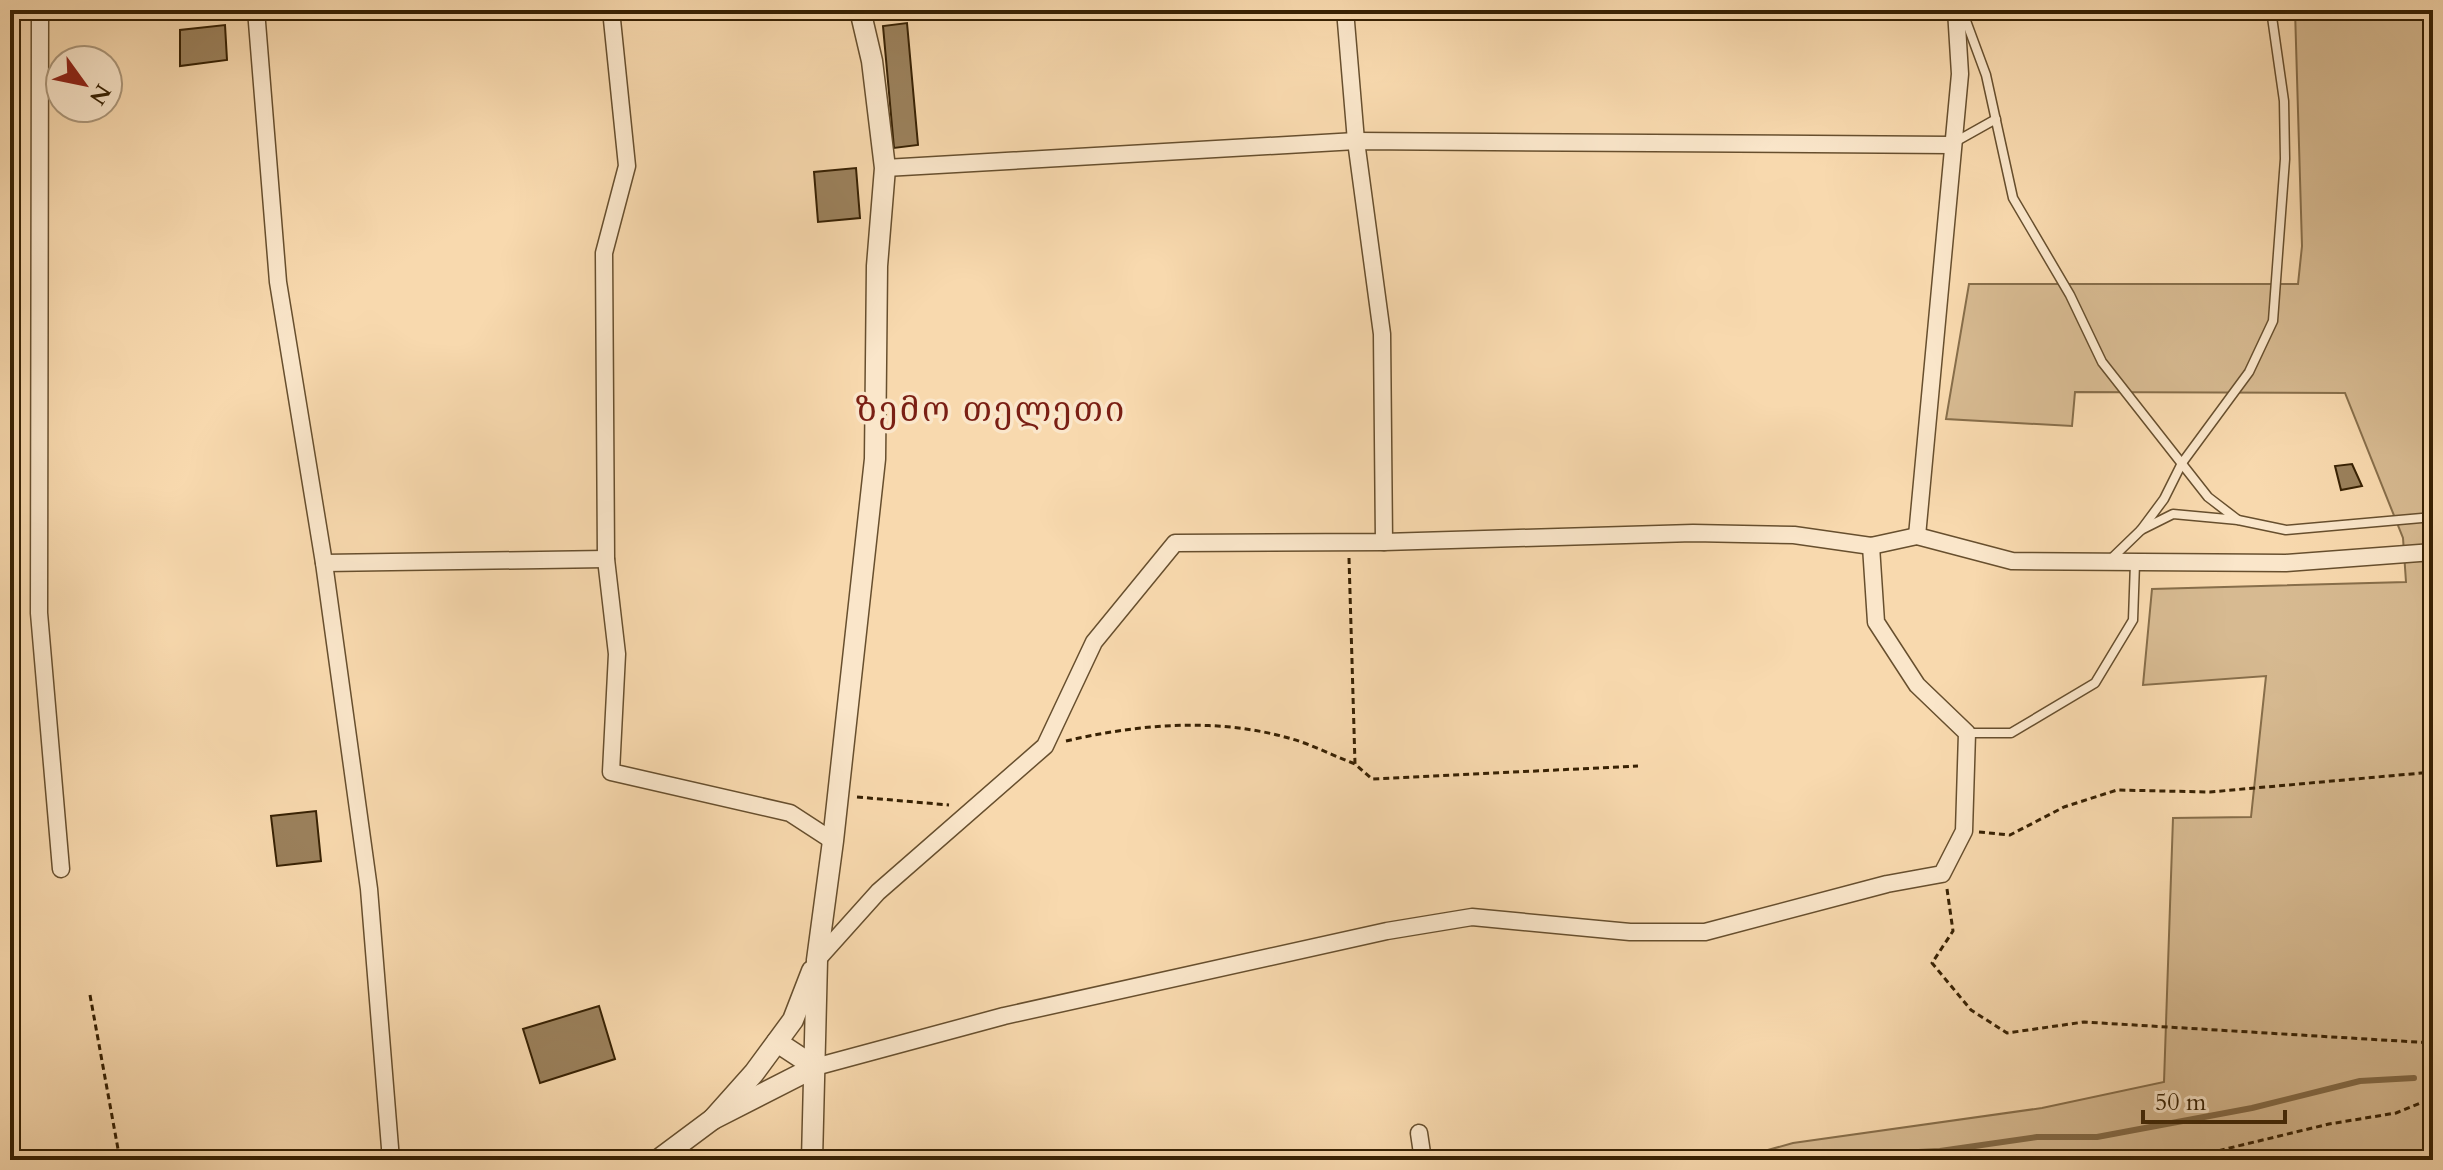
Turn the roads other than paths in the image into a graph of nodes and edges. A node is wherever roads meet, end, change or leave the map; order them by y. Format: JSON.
{"nodes":[{"id":1,"x":40,"y":10,"type":"edge"},
{"id":2,"x":256,"y":10,"type":"edge"},
{"id":3,"x":611,"y":10,"type":"edge"},
{"id":4,"x":860,"y":10,"type":"edge"},
{"id":5,"x":1345,"y":10,"type":"edge"},
{"id":6,"x":1956,"y":10,"type":"edge"},
{"id":7,"x":1962,"y":10,"type":"edge"},
{"id":8,"x":2271,"y":10,"type":"edge"},
{"id":9,"x":1996,"y":119,"type":"junction"},
{"id":10,"x":1356,"y":141,"type":"junction"},
{"id":11,"x":1951,"y":145,"type":"junction"},
{"id":12,"x":885,"y":168,"type":"junction"},
{"id":13,"x":2182,"y":463,"type":"junction"},
{"id":14,"x":2433,"y":517,"type":"edge"},
{"id":15,"x":2238,"y":520,"type":"junction"},
{"id":16,"x":2141,"y":530,"type":"junction"},
{"id":17,"x":1917,"y":536,"type":"junction"},
{"id":18,"x":1384,"y":542,"type":"junction"},
{"id":19,"x":1871,"y":546,"type":"junction"},
{"id":20,"x":2433,"y":552,"type":"edge"},
{"id":21,"x":606,"y":559,"type":"junction"},
{"id":22,"x":2108,"y":562,"type":"junction"},
{"id":23,"x":324,"y":563,"type":"junction"},
{"id":24,"x":2135,"y":563,"type":"junction"},
{"id":25,"x":1967,"y":733,"type":"junction"},
{"id":26,"x":833,"y":841,"type":"junction"},
{"id":27,"x":61,"y":869,"type":"dead end"},
{"id":28,"x":817,"y":960,"type":"junction"},
{"id":29,"x":777,"y":1042,"type":"junction"},
{"id":30,"x":815,"y":1067,"type":"junction"},
{"id":31,"x":713,"y":1119,"type":"junction"},
{"id":32,"x":1419,"y":1133,"type":"dead end"},
{"id":33,"x":391,"y":1160,"type":"edge"},
{"id":34,"x":658,"y":1160,"type":"edge"},
{"id":35,"x":812,"y":1160,"type":"edge"},
{"id":36,"x":1423,"y":1160,"type":"edge"}],
"edges":[{"from":1,"to":27,"type":"street"},
{"from":2,"to":23,"type":"street"},
{"from":3,"to":21,"type":"street"},
{"from":4,"to":12,"type":"street"},
{"from":5,"to":10,"type":"street"},
{"from":6,"to":11,"type":"street"},
{"from":7,"to":9,"type":"lane"},
{"from":8,"to":13,"type":"lane"},
{"from":9,"to":11,"type":"lane"},
{"from":9,"to":13,"type":"lane"},
{"from":10,"to":11,"type":"street"},
{"from":10,"to":12,"type":"street"},
{"from":10,"to":18,"type":"street"},
{"from":11,"to":17,"type":"street"},
{"from":12,"to":26,"type":"street"},
{"from":13,"to":15,"type":"lane"},
{"from":13,"to":16,"type":"lane"},
{"from":14,"to":15,"type":"lane"},
{"from":15,"to":16,"type":"lane"},
{"from":16,"to":22,"type":"lane"},
{"from":17,"to":19,"type":"street"},
{"from":17,"to":22,"type":"street"},
{"from":18,"to":19,"type":"street"},
{"from":18,"to":28,"type":"street"},
{"from":19,"to":25,"type":"street"},
{"from":20,"to":24,"type":"street"},
{"from":21,"to":23,"type":"street"},
{"from":21,"to":26,"type":"street"},
{"from":22,"to":24,"type":"street"},
{"from":23,"to":33,"type":"street"},
{"from":24,"to":25,"type":"lane"},
{"from":25,"to":30,"type":"street"},
{"from":26,"to":28,"type":"street"},
{"from":28,"to":29,"type":"street"},
{"from":28,"to":30,"type":"street"},
{"from":29,"to":30,"type":"street"},
{"from":29,"to":31,"type":"street"},
{"from":30,"to":31,"type":"street"},
{"from":30,"to":35,"type":"street"},
{"from":31,"to":34,"type":"street"},
{"from":32,"to":36,"type":"street"}]}
